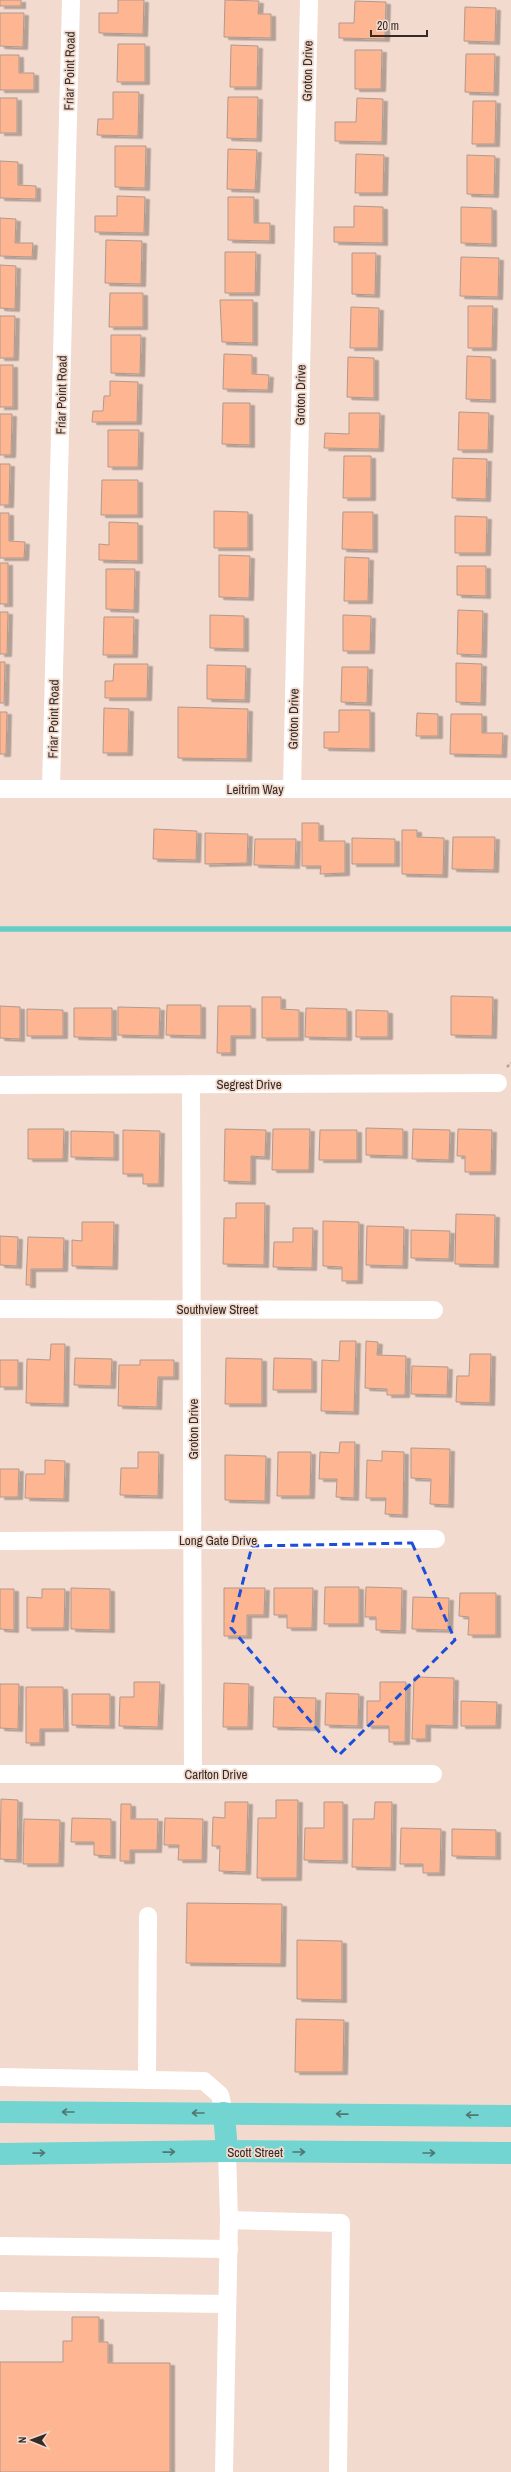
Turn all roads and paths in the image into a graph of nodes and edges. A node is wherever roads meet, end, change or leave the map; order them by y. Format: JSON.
{"nodes":[{"id":1,"x":71,"y":0,"type":"edge"},
{"id":2,"x":309,"y":0,"type":"edge"},
{"id":3,"x":0,"y":789,"type":"edge"},
{"id":4,"x":51,"y":789,"type":"junction"},
{"id":5,"x":292,"y":789,"type":"junction"},
{"id":6,"x":511,"y":789,"type":"edge"},
{"id":7,"x":498,"y":1083,"type":"dead end"},
{"id":8,"x":191,"y":1084,"type":"junction"},
{"id":9,"x":0,"y":1085,"type":"edge"},
{"id":10,"x":0,"y":1309,"type":"edge"},
{"id":11,"x":193,"y":1309,"type":"junction"},
{"id":12,"x":434,"y":1310,"type":"dead end"},
{"id":13,"x":436,"y":1539,"type":"dead end"},
{"id":14,"x":193,"y":1540,"type":"junction"},
{"id":15,"x":0,"y":1541,"type":"edge"},
{"id":16,"x":0,"y":1774,"type":"edge"},
{"id":17,"x":193,"y":1774,"type":"junction"},
{"id":18,"x":433,"y":1774,"type":"dead end"},
{"id":19,"x":148,"y":1916,"type":"dead end"},
{"id":20,"x":0,"y":2077,"type":"edge"},
{"id":21,"x":147,"y":2080,"type":"junction"},
{"id":22,"x":0,"y":2112,"type":"edge"},
{"id":23,"x":224,"y":2113,"type":"junction"},
{"id":24,"x":511,"y":2116,"type":"edge"},
{"id":25,"x":227,"y":2151,"type":"junction"},
{"id":26,"x":0,"y":2154,"type":"edge"},
{"id":27,"x":511,"y":2154,"type":"edge"},
{"id":28,"x":229,"y":2220,"type":"junction"},
{"id":29,"x":0,"y":2246,"type":"edge"},
{"id":30,"x":229,"y":2249,"type":"junction"},
{"id":31,"x":0,"y":2301,"type":"edge"},
{"id":32,"x":227,"y":2304,"type":"junction"},
{"id":33,"x":224,"y":2472,"type":"edge"},
{"id":34,"x":338,"y":2472,"type":"edge"}],
"edges":[{"from":1,"to":4,"type":"street","name":"Friar Point Road"},
{"from":2,"to":5,"type":"street","name":"Groton Drive"},
{"from":3,"to":4,"type":"street","name":"Leitrim Way"},
{"from":4,"to":5,"type":"street","name":"Leitrim Way"},
{"from":5,"to":6,"type":"street","name":"Leitrim Way"},
{"from":7,"to":8,"type":"street","name":"Segrest Drive"},
{"from":8,"to":9,"type":"street","name":"Segrest Drive"},
{"from":8,"to":11,"type":"street","name":"Groton Drive"},
{"from":10,"to":11,"type":"street","name":"Southview Street"},
{"from":11,"to":12,"type":"street","name":"Southview Street"},
{"from":11,"to":14,"type":"street","name":"Groton Drive"},
{"from":13,"to":14,"type":"street","name":"Long Gate Drive"},
{"from":14,"to":15,"type":"street","name":"Long Gate Drive"},
{"from":14,"to":17,"type":"street","name":"Groton Drive"},
{"from":16,"to":17,"type":"street","name":"Carlton Drive"},
{"from":17,"to":18,"type":"street","name":"Carlton Drive"},
{"from":19,"to":21,"type":"street"},
{"from":20,"to":21,"type":"street"},
{"from":21,"to":23,"type":"street"},
{"from":23,"to":22,"type":"main road","one_way":true},
{"from":24,"to":23,"type":"main road","one_way":true},
{"from":23,"to":25,"type":"main road"},
{"from":26,"to":25,"type":"main road","name":"Scott Street","one_way":true},
{"from":25,"to":27,"type":"main road","name":"Scott Street","one_way":true},
{"from":25,"to":28,"type":"street"},
{"from":28,"to":30,"type":"street"},
{"from":28,"to":34,"type":"street"},
{"from":29,"to":30,"type":"street"},
{"from":30,"to":32,"type":"street"},
{"from":31,"to":32,"type":"street"},
{"from":32,"to":33,"type":"street"}]}
